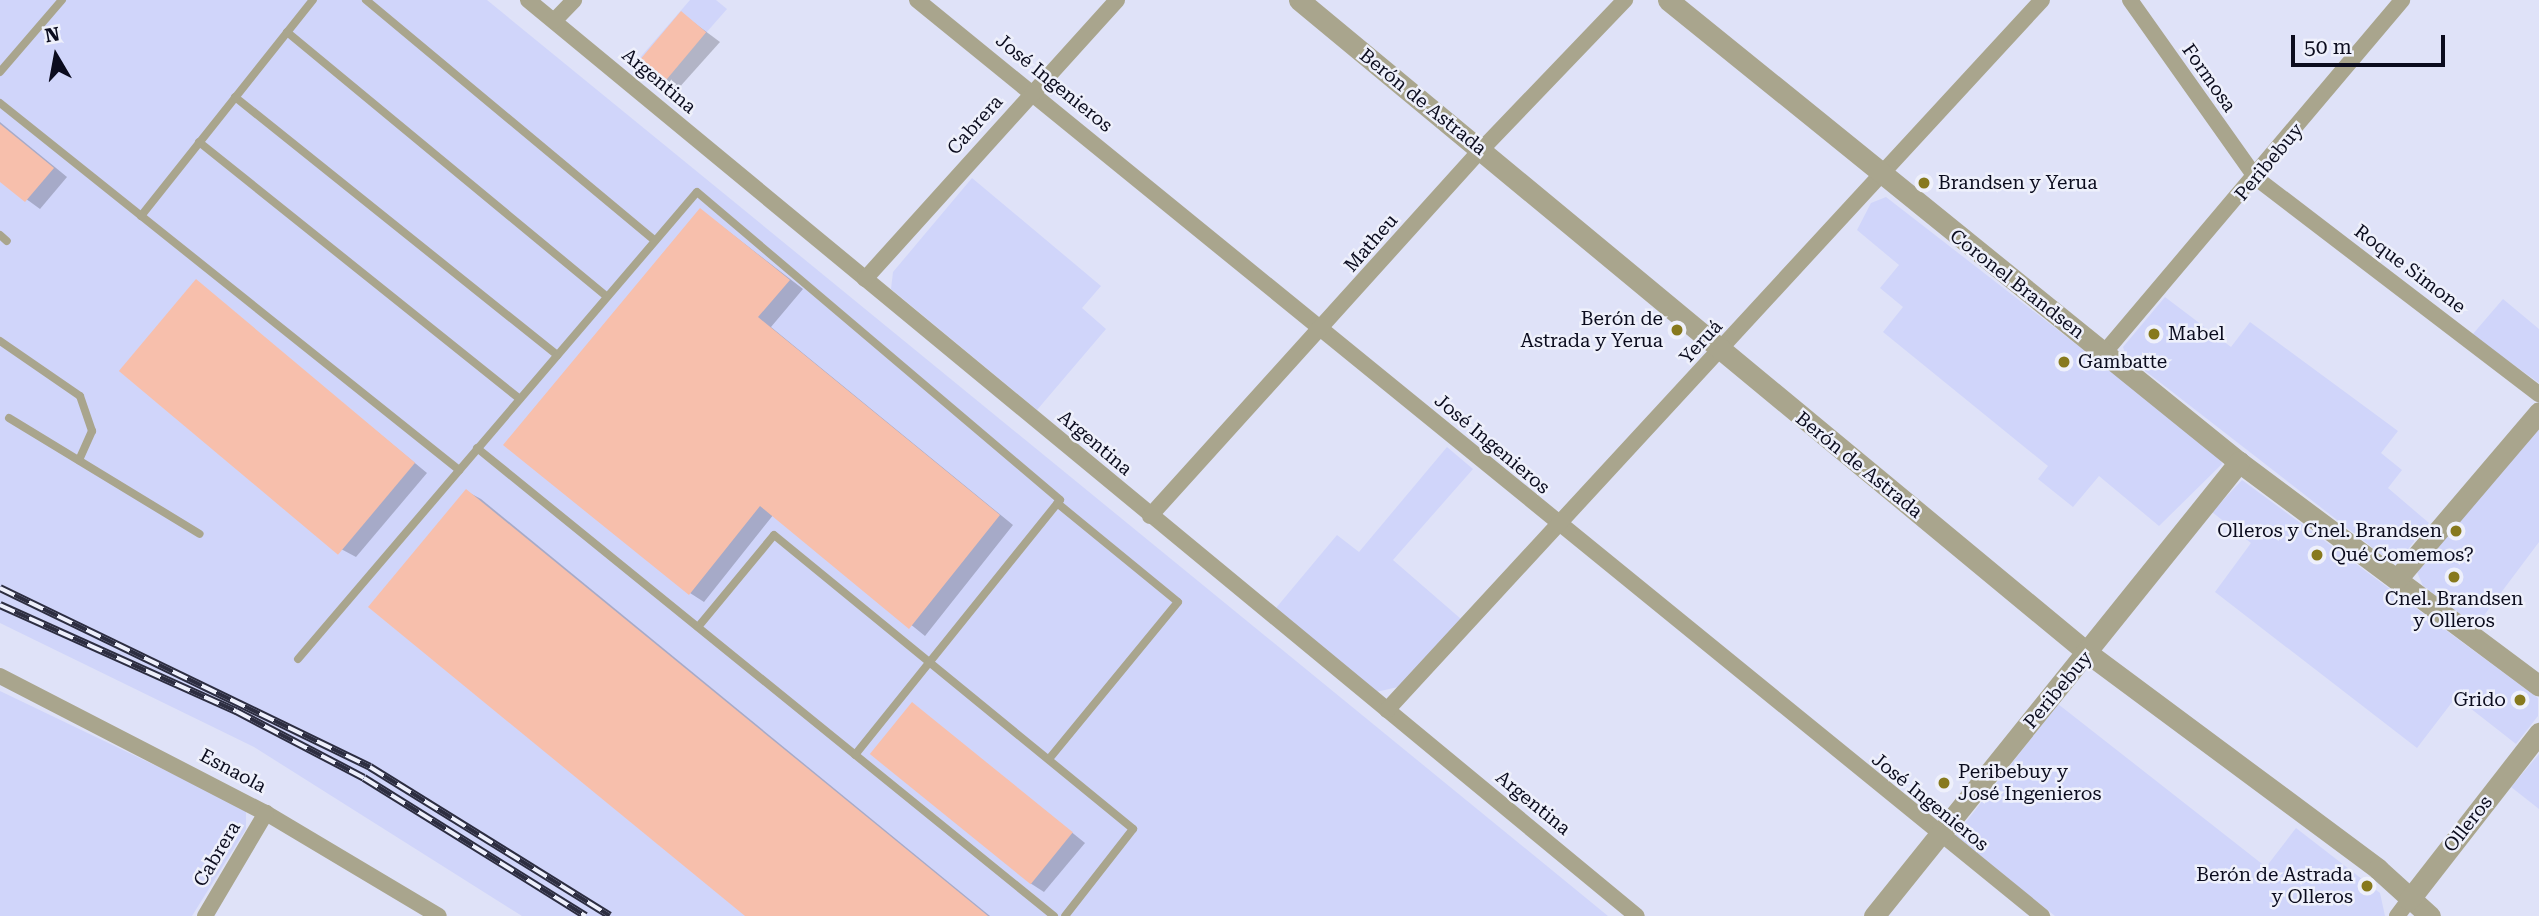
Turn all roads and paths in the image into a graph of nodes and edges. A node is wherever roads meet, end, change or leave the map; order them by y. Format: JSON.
{"nodes":[{"id":1,"x":62,"y":0,"type":"edge"},
{"id":2,"x":313,"y":0,"type":"edge"},
{"id":3,"x":366,"y":0,"type":"edge"},
{"id":4,"x":528,"y":0,"type":"edge"},
{"id":5,"x":574,"y":0,"type":"edge"},
{"id":6,"x":917,"y":0,"type":"edge"},
{"id":7,"x":1117,"y":0,"type":"edge"},
{"id":8,"x":1298,"y":0,"type":"edge"},
{"id":9,"x":1625,"y":0,"type":"edge"},
{"id":10,"x":1668,"y":0,"type":"edge"},
{"id":11,"x":2042,"y":0,"type":"edge"},
{"id":12,"x":2130,"y":0,"type":"edge"},
{"id":13,"x":2402,"y":0,"type":"edge"},
{"id":14,"x":554,"y":21,"type":"junction"},
{"id":15,"x":287,"y":32,"type":"junction"},
{"id":16,"x":0,"y":72,"type":"edge"},
{"id":17,"x":1033,"y":93,"type":"junction"},
{"id":18,"x":235,"y":97,"type":"junction"},
{"id":19,"x":0,"y":103,"type":"edge"},
{"id":20,"x":199,"y":142,"type":"junction"},
{"id":21,"x":1482,"y":149,"type":"junction"},
{"id":22,"x":1883,"y":178,"type":"junction"},
{"id":23,"x":2256,"y":178,"type":"junction"},
{"id":24,"x":141,"y":216,"type":"junction"},
{"id":25,"x":655,"y":241,"type":"junction"},
{"id":26,"x":865,"y":279,"type":"junction"},
{"id":27,"x":607,"y":297,"type":"junction"},
{"id":28,"x":1322,"y":329,"type":"junction"},
{"id":29,"x":0,"y":341,"type":"edge"},
{"id":30,"x":1721,"y":351,"type":"junction"},
{"id":31,"x":2104,"y":353,"type":"junction"},
{"id":32,"x":557,"y":355,"type":"junction"},
{"id":33,"x":2539,"y":394,"type":"edge"},
{"id":34,"x":520,"y":399,"type":"junction"},
{"id":35,"x":2539,"y":412,"type":"edge"},
{"id":36,"x":9,"y":418,"type":"dead end"},
{"id":37,"x":477,"y":449,"type":"junction"},
{"id":38,"x":79,"y":460,"type":"junction"},
{"id":39,"x":2238,"y":462,"type":"junction"},
{"id":40,"x":459,"y":470,"type":"junction"},
{"id":41,"x":1057,"y":503,"type":"junction"},
{"id":42,"x":1150,"y":516,"type":"junction"},
{"id":43,"x":1559,"y":527,"type":"junction"},
{"id":44,"x":200,"y":534,"type":"dead end"},
{"id":45,"x":2397,"y":579,"type":"junction"},
{"id":46,"x":698,"y":627,"type":"junction"},
{"id":47,"x":2089,"y":654,"type":"junction"},
{"id":48,"x":299,"y":659,"type":"dead end"},
{"id":49,"x":929,"y":662,"type":"junction"},
{"id":50,"x":0,"y":676,"type":"edge"},
{"id":51,"x":2539,"y":686,"type":"edge"},
{"id":52,"x":1387,"y":710,"type":"junction"},
{"id":53,"x":2539,"y":733,"type":"edge"},
{"id":54,"x":855,"y":755,"type":"junction"},
{"id":55,"x":1049,"y":759,"type":"junction"},
{"id":56,"x":266,"y":813,"type":"junction"},
{"id":57,"x":1936,"y":835,"type":"junction"},
{"id":58,"x":2403,"y":908,"type":"edge"},
{"id":59,"x":205,"y":916,"type":"edge"},
{"id":60,"x":439,"y":916,"type":"edge"},
{"id":61,"x":1054,"y":916,"type":"edge"},
{"id":62,"x":1065,"y":916,"type":"edge"},
{"id":63,"x":1637,"y":916,"type":"edge"},
{"id":64,"x":1874,"y":916,"type":"edge"},
{"id":65,"x":2042,"y":916,"type":"edge"},
{"id":66,"x":2430,"y":916,"type":"edge"}],
"edges":[{"from":1,"to":16,"type":"lane"},
{"from":2,"to":15,"type":"lane"},
{"from":3,"to":25,"type":"lane"},
{"from":4,"to":14,"type":"street","name":"Argentina"},
{"from":5,"to":14,"type":"street"},
{"from":6,"to":17,"type":"street","name":"José Ingenieros"},
{"from":7,"to":17,"type":"street","name":"Cabrera"},
{"from":8,"to":21,"type":"street","name":"Berón de Astrada"},
{"from":9,"to":21,"type":"street","name":"Matheu"},
{"from":10,"to":22,"type":"street","name":"Coronel Brandsen"},
{"from":11,"to":22,"type":"street","name":"Yeruá"},
{"from":12,"to":23,"type":"street","name":"Formosa"},
{"from":13,"to":23,"type":"street","name":"Peribebuy"},
{"from":14,"to":26,"type":"street","name":"Argentina"},
{"from":15,"to":18,"type":"lane"},
{"from":15,"to":27,"type":"lane"},
{"from":17,"to":26,"type":"street","name":"Cabrera"},
{"from":17,"to":28,"type":"street","name":"José Ingenieros"},
{"from":18,"to":20,"type":"lane"},
{"from":18,"to":32,"type":"lane"},
{"from":19,"to":24,"type":"lane"},
{"from":20,"to":24,"type":"lane"},
{"from":20,"to":34,"type":"lane"},
{"from":21,"to":28,"type":"street","name":"Matheu"},
{"from":21,"to":30,"type":"street","name":"Berón de Astrada"},
{"from":22,"to":30,"type":"street","name":"Yeruá"},
{"from":22,"to":31,"type":"street","name":"Coronel Brandsen"},
{"from":23,"to":31,"type":"street","name":"Peribebuy"},
{"from":23,"to":33,"type":"street","name":"Roque Simone"},
{"from":24,"to":40,"type":"lane"},
{"from":25,"to":27,"type":"lane"},
{"from":25,"to":41,"type":"lane"},
{"from":26,"to":42,"type":"street","name":"Argentina"},
{"from":27,"to":32,"type":"lane"},
{"from":28,"to":42,"type":"street","name":"Matheu"},
{"from":28,"to":43,"type":"street","name":"José Ingenieros"},
{"from":29,"to":38,"type":"lane"},
{"from":30,"to":43,"type":"street","name":"Yeruá"},
{"from":30,"to":47,"type":"street","name":"Berón de Astrada"},
{"from":31,"to":39,"type":"street","name":"Coronel Brandsen"},
{"from":32,"to":34,"type":"lane"},
{"from":34,"to":37,"type":"lane"},
{"from":35,"to":45,"type":"street"},
{"from":36,"to":38,"type":"lane"},
{"from":37,"to":40,"type":"lane"},
{"from":37,"to":46,"type":"lane"},
{"from":38,"to":44,"type":"lane"},
{"from":39,"to":45,"type":"street","name":"Coronel Brandsen"},
{"from":39,"to":47,"type":"street","name":"Peribebuy"},
{"from":40,"to":48,"type":"lane"},
{"from":41,"to":49,"type":"lane"},
{"from":41,"to":55,"type":"lane"},
{"from":42,"to":52,"type":"street","name":"Argentina"},
{"from":43,"to":52,"type":"street","name":"Yeruá"},
{"from":43,"to":57,"type":"street","name":"José Ingenieros"},
{"from":45,"to":51,"type":"street","name":"Coronel Brandsen"},
{"from":46,"to":49,"type":"lane"},
{"from":46,"to":54,"type":"lane"},
{"from":47,"to":57,"type":"street","name":"Peribebuy"},
{"from":47,"to":58,"type":"street","name":"Berón de Astrada"},
{"from":49,"to":54,"type":"lane"},
{"from":49,"to":55,"type":"lane"},
{"from":50,"to":56,"type":"street","name":"Esnaola"},
{"from":52,"to":63,"type":"street","name":"Argentina"},
{"from":53,"to":58,"type":"street","name":"Olleros"},
{"from":54,"to":61,"type":"lane"},
{"from":55,"to":62,"type":"lane"},
{"from":56,"to":59,"type":"street","name":"Cabrera"},
{"from":56,"to":60,"type":"street","name":"Esnaola"},
{"from":57,"to":64,"type":"street","name":"Peribebuy"},
{"from":57,"to":65,"type":"street","name":"José Ingenieros"},
{"from":58,"to":66,"type":"street","name":"Berón de Astrada"}]}
